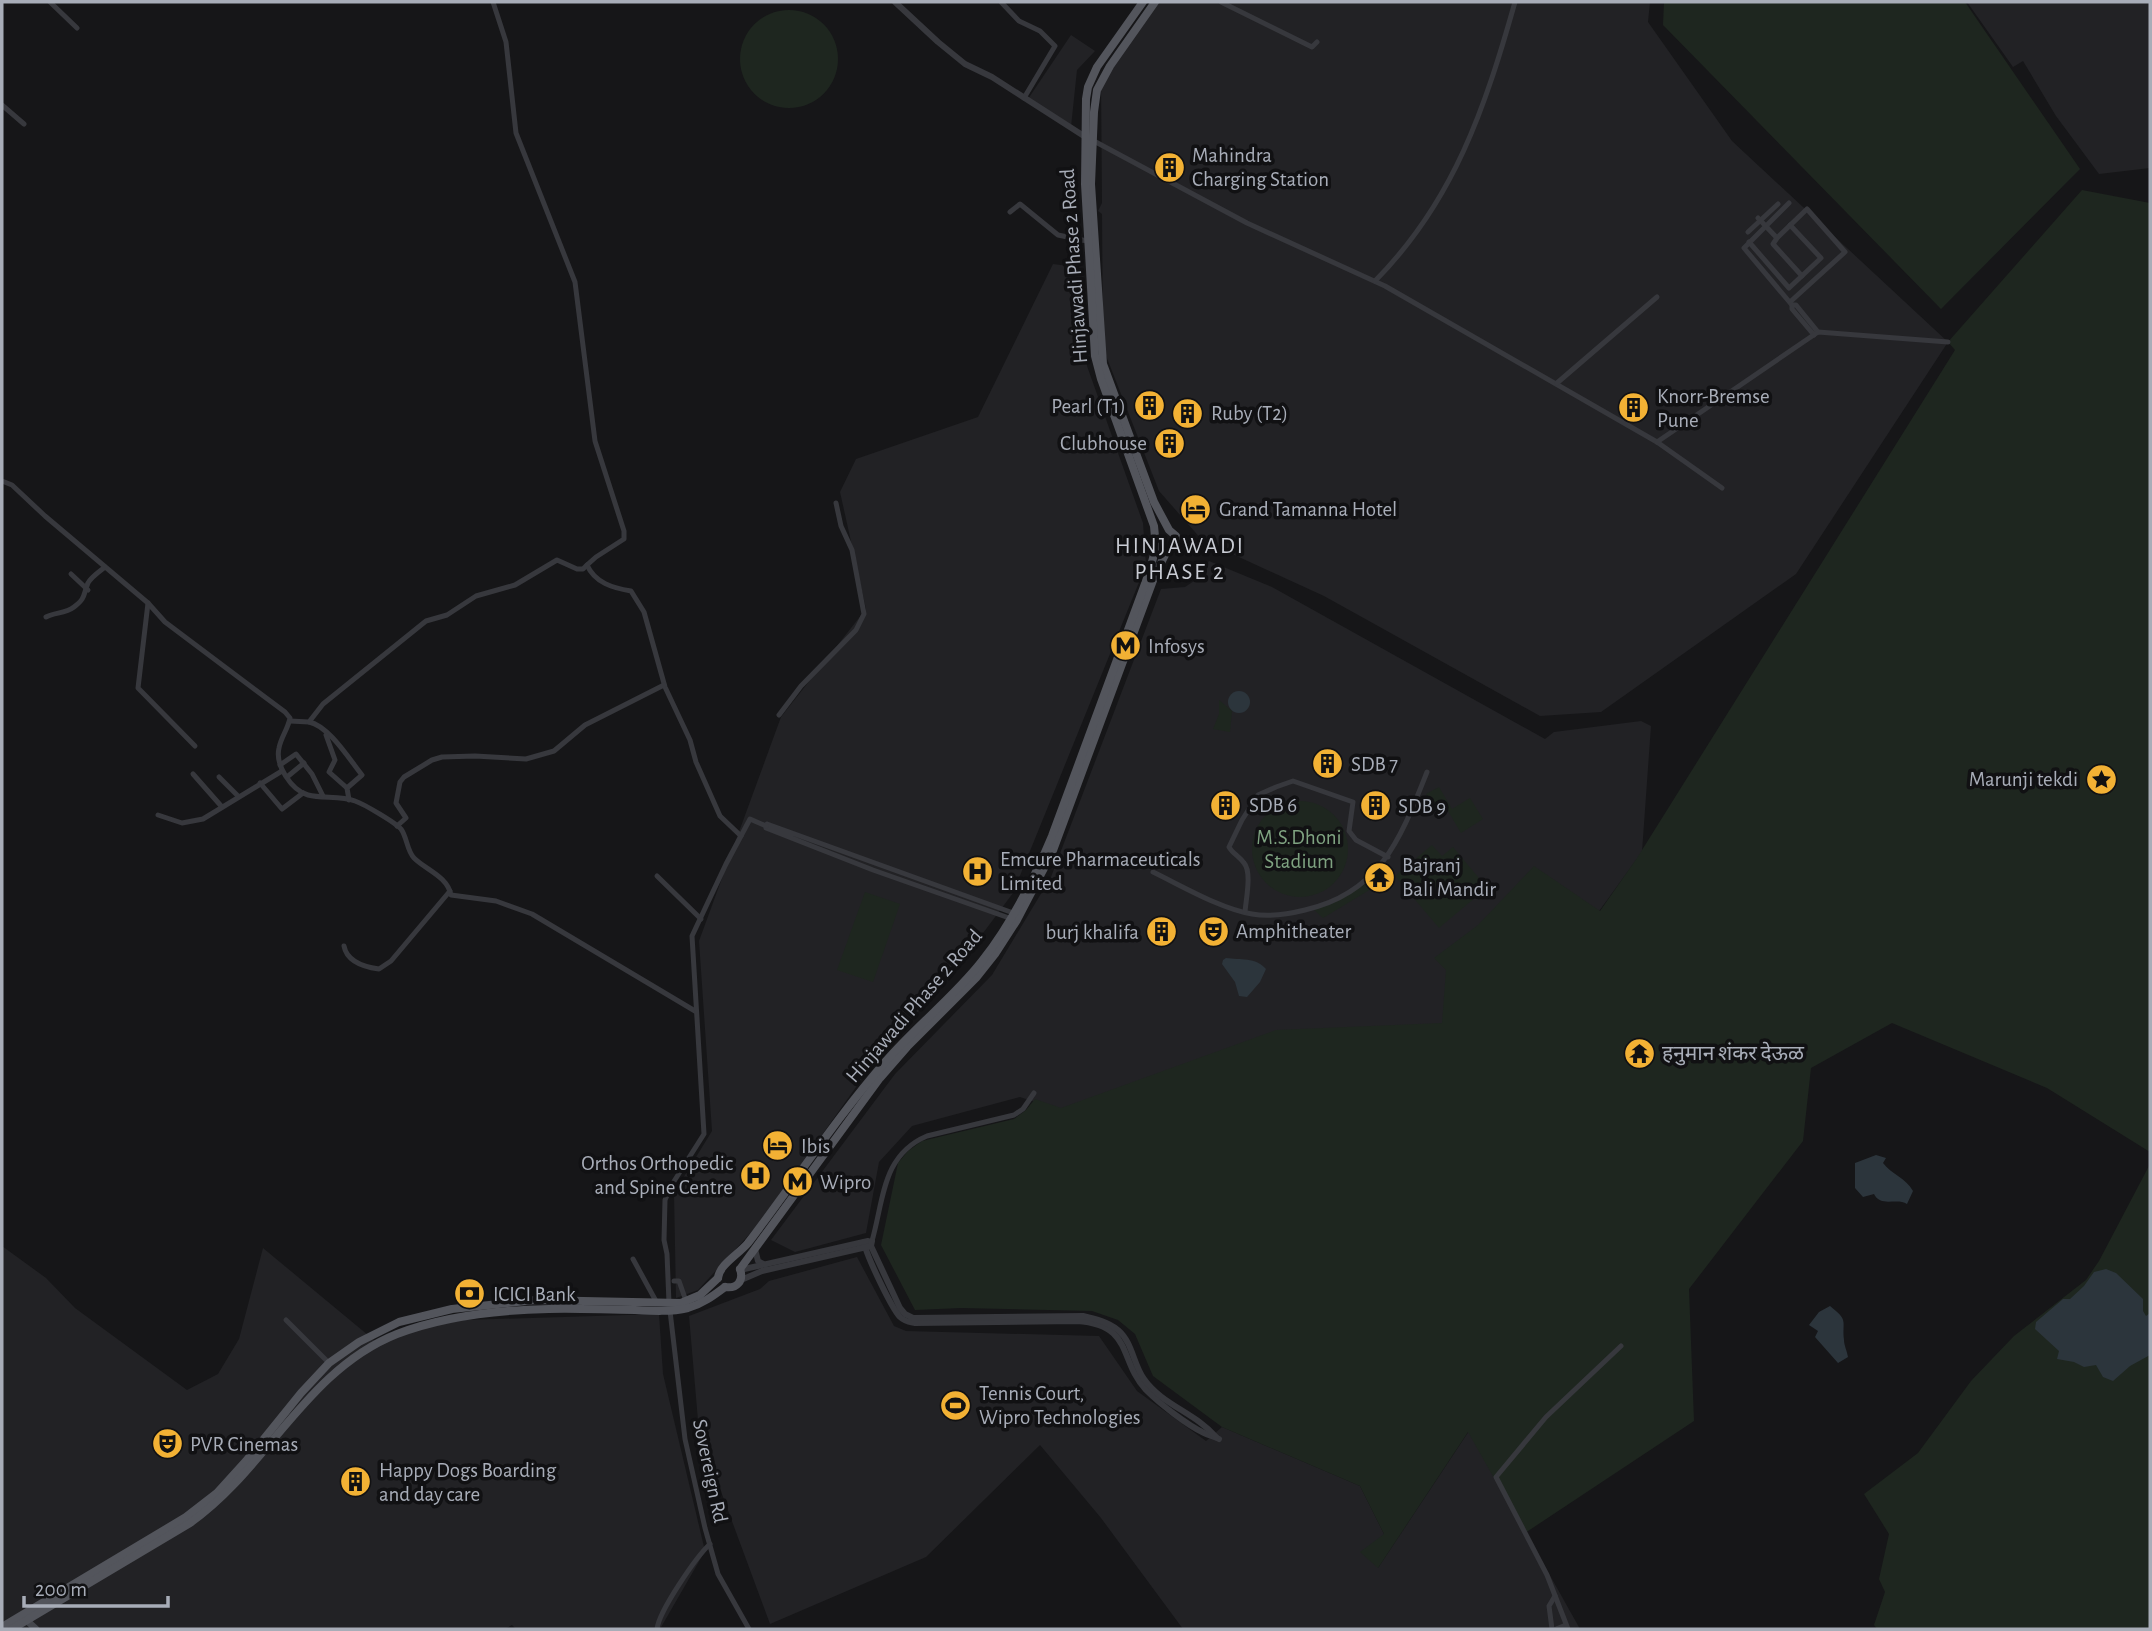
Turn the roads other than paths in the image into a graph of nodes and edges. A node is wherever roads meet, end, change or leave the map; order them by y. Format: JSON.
{"nodes":[{"id":1,"x":50,"y":2,"type":"edge"},
{"id":2,"x":493,"y":2,"type":"edge"},
{"id":3,"x":895,"y":2,"type":"edge"},
{"id":4,"x":1001,"y":2,"type":"edge"},
{"id":5,"x":1143,"y":2,"type":"edge"},
{"id":6,"x":1155,"y":2,"type":"edge"},
{"id":7,"x":1221,"y":2,"type":"edge"},
{"id":8,"x":1514,"y":2,"type":"edge"},
{"id":9,"x":77,"y":28,"type":"dead end"},
{"id":10,"x":1317,"y":42,"type":"dead end"},
{"id":11,"x":1024,"y":98,"type":"junction"},
{"id":12,"x":2,"y":105,"type":"edge"},
{"id":13,"x":24,"y":124,"type":"dead end"},
{"id":14,"x":1088,"y":139,"type":"junction"},
{"id":15,"x":1789,"y":203,"type":"dead end"},
{"id":16,"x":1010,"y":212,"type":"dead end"},
{"id":17,"x":1762,"y":221,"type":"junction"},
{"id":18,"x":1790,"y":225,"type":"junction"},
{"id":19,"x":1748,"y":232,"type":"dead end"},
{"id":20,"x":1777,"y":238,"type":"junction"},
{"id":21,"x":1087,"y":241,"type":"junction"},
{"id":22,"x":1748,"y":242,"type":"junction"},
{"id":23,"x":1817,"y":263,"type":"junction"},
{"id":24,"x":1769,"y":265,"type":"junction"},
{"id":25,"x":1762,"y":271,"type":"junction"},
{"id":26,"x":1825,"y":272,"type":"junction"},
{"id":27,"x":1802,"y":276,"type":"junction"},
{"id":28,"x":1375,"y":281,"type":"junction"},
{"id":29,"x":1657,"y":297,"type":"dead end"},
{"id":30,"x":1791,"y":303,"type":"junction"},
{"id":31,"x":1816,"y":334,"type":"junction"},
{"id":32,"x":1948,"y":342,"type":"dead end"},
{"id":33,"x":1098,"y":351,"type":"junction"},
{"id":34,"x":1557,"y":383,"type":"junction"},
{"id":35,"x":1657,"y":442,"type":"junction"},
{"id":36,"x":2,"y":481,"type":"edge"},
{"id":37,"x":1721,"y":488,"type":"dead end"},
{"id":38,"x":836,"y":503,"type":"dead end"},
{"id":39,"x":1170,"y":530,"type":"junction"},
{"id":40,"x":1155,"y":536,"type":"junction"},
{"id":41,"x":1156,"y":547,"type":"junction"},
{"id":42,"x":1167,"y":551,"type":"junction"},
{"id":43,"x":587,"y":565,"type":"junction"},
{"id":44,"x":105,"y":567,"type":"junction"},
{"id":45,"x":72,"y":574,"type":"dead end"},
{"id":46,"x":88,"y":590,"type":"junction"},
{"id":47,"x":148,"y":603,"type":"junction"},
{"id":48,"x":46,"y":617,"type":"dead end"},
{"id":49,"x":1116,"y":671,"type":"junction"},
{"id":50,"x":664,"y":685,"type":"junction"},
{"id":51,"x":779,"y":715,"type":"dead end"},
{"id":52,"x":289,"y":721,"type":"junction"},
{"id":53,"x":309,"y":722,"type":"junction"},
{"id":54,"x":326,"y":734,"type":"junction"},
{"id":55,"x":195,"y":746,"type":"dead end"},
{"id":56,"x":304,"y":763,"type":"junction"},
{"id":57,"x":281,"y":768,"type":"junction"},
{"id":58,"x":1427,"y":772,"type":"dead end"},
{"id":59,"x":192,"y":774,"type":"dead end"},
{"id":60,"x":219,"y":777,"type":"dead end"},
{"id":61,"x":287,"y":777,"type":"junction"},
{"id":62,"x":260,"y":783,"type":"junction"},
{"id":63,"x":347,"y":788,"type":"junction"},
{"id":64,"x":303,"y":793,"type":"junction"},
{"id":65,"x":237,"y":796,"type":"junction"},
{"id":66,"x":323,"y":796,"type":"junction"},
{"id":67,"x":349,"y":800,"type":"junction"},
{"id":68,"x":222,"y":807,"type":"junction"},
{"id":69,"x":158,"y":815,"type":"dead end"},
{"id":70,"x":397,"y":826,"type":"junction"},
{"id":71,"x":766,"y":826,"type":"junction"},
{"id":72,"x":741,"y":836,"type":"junction"},
{"id":73,"x":850,"y":853,"type":"junction"},
{"id":74,"x":1388,"y":857,"type":"junction"},
{"id":75,"x":847,"y":860,"type":"junction"},
{"id":76,"x":1153,"y":872,"type":"dead end"},
{"id":77,"x":657,"y":876,"type":"dead end"},
{"id":78,"x":450,"y":891,"type":"junction"},
{"id":79,"x":1245,"y":912,"type":"junction"},
{"id":80,"x":1015,"y":917,"type":"junction"},
{"id":81,"x":701,"y":919,"type":"junction"},
{"id":82,"x":344,"y":946,"type":"dead end"},
{"id":83,"x":695,"y":1012,"type":"junction"},
{"id":84,"x":1034,"y":1093,"type":"dead end"},
{"id":85,"x":868,"y":1244,"type":"junction"},
{"id":86,"x":755,"y":1249,"type":"junction"},
{"id":87,"x":633,"y":1259,"type":"dead end"},
{"id":88,"x":727,"y":1264,"type":"junction"},
{"id":89,"x":765,"y":1265,"type":"junction"},
{"id":90,"x":740,"y":1270,"type":"junction"},
{"id":91,"x":718,"y":1278,"type":"junction"},
{"id":92,"x":674,"y":1280,"type":"dead end"},
{"id":93,"x":741,"y":1280,"type":"junction"},
{"id":94,"x":725,"y":1287,"type":"junction"},
{"id":95,"x":686,"y":1301,"type":"junction"},
{"id":96,"x":657,"y":1303,"type":"junction"},
{"id":97,"x":669,"y":1307,"type":"junction"},
{"id":98,"x":286,"y":1320,"type":"dead end"},
{"id":99,"x":1621,"y":1346,"type":"dead end"},
{"id":100,"x":329,"y":1363,"type":"junction"},
{"id":101,"x":1218,"y":1438,"type":"dead end"},
{"id":102,"x":710,"y":1544,"type":"junction"},
{"id":103,"x":1555,"y":1596,"type":"junction"},
{"id":104,"x":14,"y":1623,"type":"edge"},
{"id":105,"x":1567,"y":1627,"type":"edge"},
{"id":106,"x":36,"y":1629,"type":"edge"},
{"id":107,"x":657,"y":1629,"type":"edge"},
{"id":108,"x":749,"y":1629,"type":"edge"},
{"id":109,"x":1554,"y":1629,"type":"edge"}],
"edges":[{"from":1,"to":9,"type":"street"},
{"from":2,"to":43,"type":"street"},
{"from":3,"to":11,"type":"street"},
{"from":4,"to":11,"type":"street"},
{"from":5,"to":14,"type":"main road","name":"Hinjawadi Phase 2 Road"},
{"from":6,"to":14,"type":"main road","name":"Hinjawadi Phase 2 Road"},
{"from":7,"to":10,"type":"street"},
{"from":8,"to":28,"type":"street"},
{"from":11,"to":14,"type":"street"},
{"from":12,"to":13,"type":"street"},
{"from":14,"to":21,"type":"main road","name":"Hinjawadi Phase 2 Road"},
{"from":14,"to":28,"type":"street"},
{"from":14,"to":33,"type":"main road","name":"Hinjawadi Phase 2 Road"},
{"from":15,"to":17,"type":"street"},
{"from":16,"to":21,"type":"street"},
{"from":17,"to":19,"type":"street"},
{"from":17,"to":20,"type":"street"},
{"from":17,"to":22,"type":"street"},
{"from":18,"to":20,"type":"street"},
{"from":18,"to":23,"type":"street"},
{"from":18,"to":26,"type":"street"},
{"from":20,"to":27,"type":"street"},
{"from":21,"to":33,"type":"main road","name":"Hinjawadi Phase 2 Road"},
{"from":22,"to":24,"type":"street"},
{"from":22,"to":25,"type":"street"},
{"from":23,"to":26,"type":"street"},
{"from":23,"to":27,"type":"street"},
{"from":24,"to":25,"type":"street"},
{"from":24,"to":27,"type":"street"},
{"from":25,"to":30,"type":"street"},
{"from":26,"to":30,"type":"street"},
{"from":28,"to":34,"type":"street"},
{"from":29,"to":34,"type":"street"},
{"from":30,"to":31,"type":"street"},
{"from":31,"to":32,"type":"street"},
{"from":31,"to":35,"type":"street"},
{"from":33,"to":39,"type":"main road","name":"Hinjawadi Phase 2 Road"},
{"from":33,"to":40,"type":"main road","name":"Hinjawadi Phase 2 Road"},
{"from":34,"to":35,"type":"street"},
{"from":35,"to":37,"type":"street"},
{"from":36,"to":44,"type":"street"},
{"from":38,"to":51,"type":"street"},
{"from":39,"to":40,"type":"main road"},
{"from":39,"to":42,"type":"main road"},
{"from":40,"to":41,"type":"main road"},
{"from":41,"to":42,"type":"main road"},
{"from":41,"to":49,"type":"main road","name":"Hinjawadi Phase 2 Road"},
{"from":42,"to":49,"type":"main road","name":"Hinjawadi Phase 2 Road"},
{"from":43,"to":50,"type":"street"},
{"from":43,"to":53,"type":"street"},
{"from":44,"to":46,"type":"street"},
{"from":44,"to":47,"type":"street"},
{"from":45,"to":46,"type":"street"},
{"from":46,"to":48,"type":"street"},
{"from":47,"to":52,"type":"street"},
{"from":47,"to":55,"type":"street"},
{"from":49,"to":80,"type":"main road","name":"Hinjawadi Phase 2 Road"},
{"from":50,"to":70,"type":"street"},
{"from":50,"to":72,"type":"street"},
{"from":52,"to":53,"type":"street"},
{"from":52,"to":57,"type":"street"},
{"from":53,"to":54,"type":"street"},
{"from":54,"to":63,"type":"street"},
{"from":54,"to":63,"type":"street"},
{"from":56,"to":57,"type":"street"},
{"from":56,"to":61,"type":"street"},
{"from":56,"to":66,"type":"street"},
{"from":57,"to":61,"type":"street"},
{"from":57,"to":62,"type":"street"},
{"from":58,"to":74,"type":"street"},
{"from":59,"to":68,"type":"street"},
{"from":60,"to":65,"type":"street"},
{"from":61,"to":64,"type":"street"},
{"from":62,"to":64,"type":"street"},
{"from":62,"to":65,"type":"street"},
{"from":63,"to":67,"type":"street"},
{"from":64,"to":66,"type":"street"},
{"from":65,"to":68,"type":"street"},
{"from":66,"to":67,"type":"street"},
{"from":67,"to":70,"type":"street"},
{"from":68,"to":69,"type":"street"},
{"from":70,"to":78,"type":"street"},
{"from":71,"to":72,"type":"street"},
{"from":71,"to":73,"type":"street"},
{"from":71,"to":75,"type":"street"},
{"from":72,"to":81,"type":"street","name":"Sovereign Rd"},
{"from":73,"to":75,"type":"street"},
{"from":73,"to":80,"type":"street"},
{"from":74,"to":79,"type":"street"},
{"from":74,"to":79,"type":"street"},
{"from":75,"to":80,"type":"street"},
{"from":76,"to":79,"type":"street"},
{"from":77,"to":81,"type":"street"},
{"from":78,"to":82,"type":"street"},
{"from":78,"to":83,"type":"street"},
{"from":80,"to":86,"type":"main road","name":"Hinjawadi Phase 2 Road"},
{"from":80,"to":88,"type":"main road","name":"Hinjawadi Phase 2 Road"},
{"from":81,"to":83,"type":"street","name":"Sovereign Rd"},
{"from":83,"to":97,"type":"street","name":"Sovereign Rd"},
{"from":84,"to":85,"type":"street"},
{"from":85,"to":89,"type":"street"},
{"from":85,"to":93,"type":"street"},
{"from":85,"to":101,"type":"street"},
{"from":86,"to":89,"type":"street"},
{"from":86,"to":90,"type":"main road","name":"Hinjawadi Phase 2 Road"},
{"from":87,"to":96,"type":"street"},
{"from":88,"to":90,"type":"main road"},
{"from":88,"to":91,"type":"main road"},
{"from":89,"to":90,"type":"street"},
{"from":90,"to":93,"type":"main road"},
{"from":91,"to":94,"type":"main road"},
{"from":91,"to":95,"type":"main road"},
{"from":92,"to":95,"type":"street"},
{"from":93,"to":94,"type":"main road"},
{"from":94,"to":97,"type":"main road"},
{"from":95,"to":97,"type":"main road"},
{"from":96,"to":97,"type":"main road"},
{"from":96,"to":100,"type":"main road"},
{"from":97,"to":102,"type":"street","name":"Sovereign Rd"},
{"from":97,"to":104,"type":"main road"},
{"from":98,"to":100,"type":"street"},
{"from":99,"to":103,"type":"street"},
{"from":100,"to":104,"type":"main road"},
{"from":102,"to":107,"type":"street"},
{"from":102,"to":108,"type":"street","name":"Sovereign Rd"},
{"from":103,"to":105,"type":"street"},
{"from":103,"to":109,"type":"street"},
{"from":104,"to":106,"type":"main road"},
{"from":105,"to":109,"type":"street"}]}
